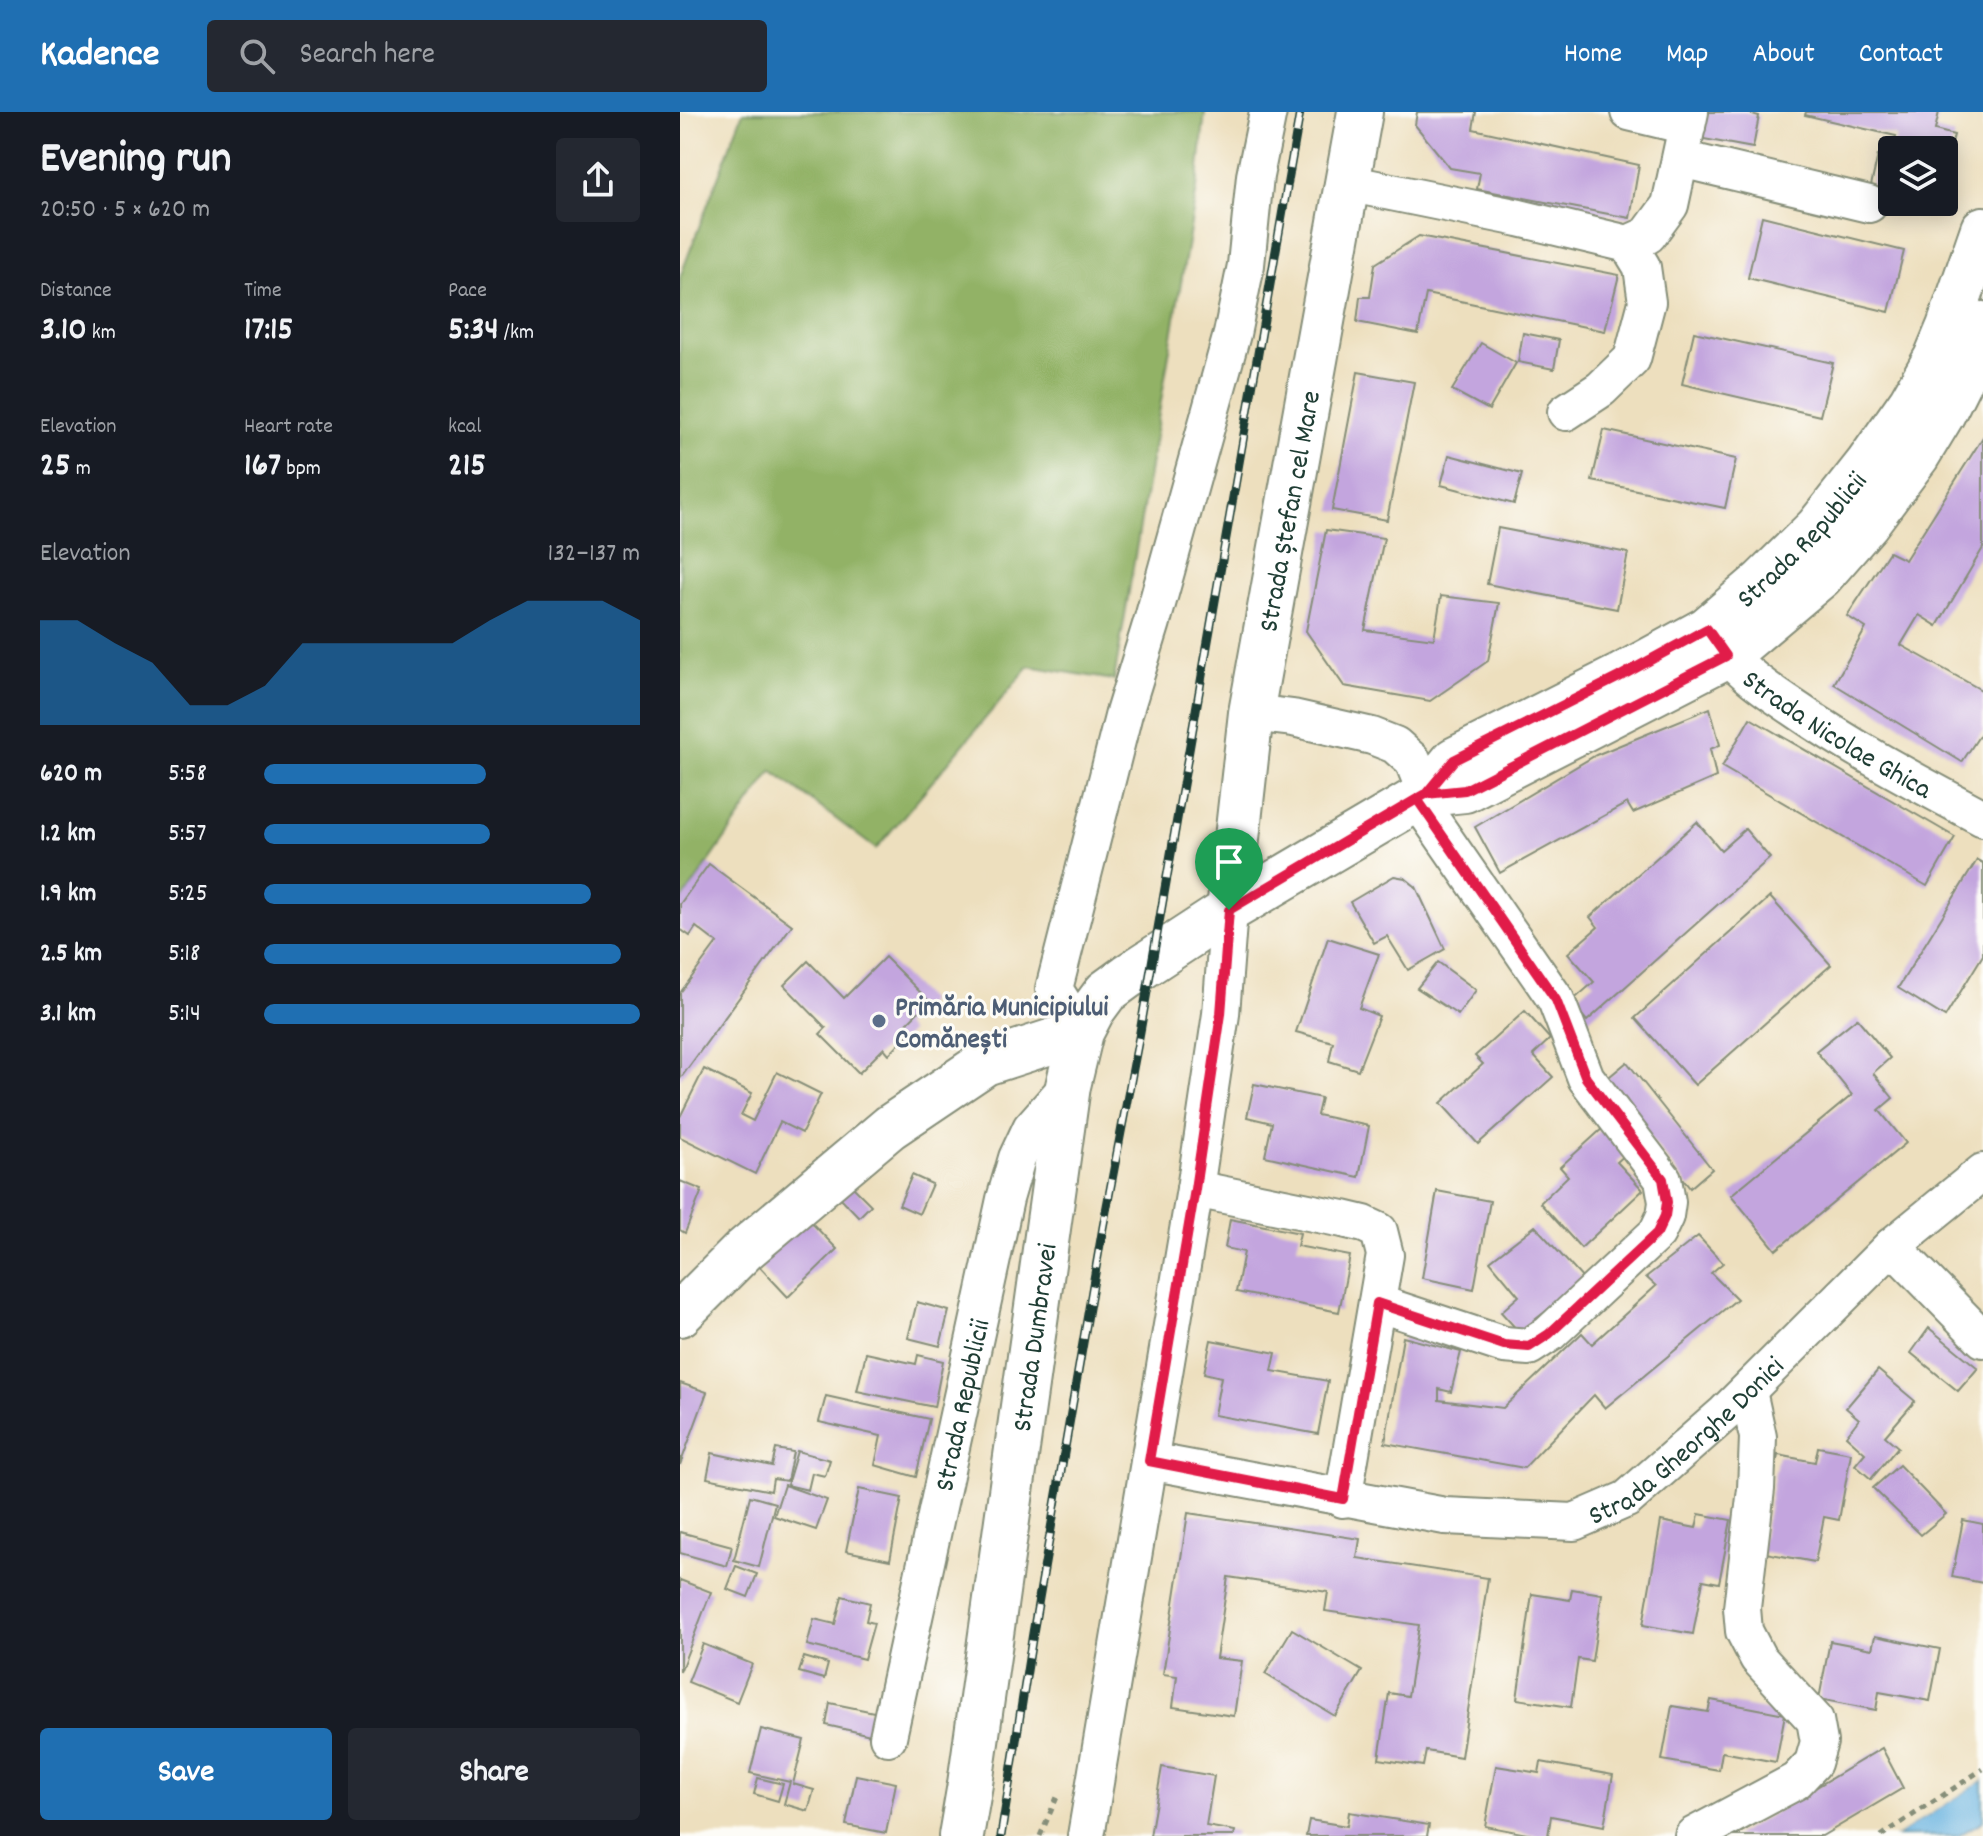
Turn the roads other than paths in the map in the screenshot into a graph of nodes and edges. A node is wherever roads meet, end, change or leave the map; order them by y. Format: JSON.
{"nodes":[{"id":1,"x":1268,"y":112,"type":"edge"},
{"id":2,"x":1360,"y":112,"type":"edge"},
{"id":3,"x":1629,"y":112,"type":"edge"},
{"id":4,"x":1686,"y":132,"type":"edge"},
{"id":5,"x":1347,"y":183,"type":"junction"},
{"id":6,"x":1869,"y":204,"type":"dead end"},
{"id":7,"x":1983,"y":229,"type":"edge"},
{"id":8,"x":1628,"y":244,"type":"junction"},
{"id":9,"x":1983,"y":324,"type":"edge"},
{"id":10,"x":1566,"y":412,"type":"dead end"},
{"id":11,"x":1717,"y":642,"type":"junction"},
{"id":12,"x":1251,"y":713,"type":"junction"},
{"id":13,"x":1422,"y":796,"type":"junction"},
{"id":14,"x":1983,"y":818,"type":"edge"},
{"id":15,"x":1229,"y":910,"type":"junction"},
{"id":16,"x":1081,"y":1032,"type":"junction"},
{"id":17,"x":1068,"y":1086,"type":"junction"},
{"id":18,"x":1983,"y":1172,"type":"edge"},
{"id":19,"x":1195,"y":1189,"type":"junction"},
{"id":20,"x":1892,"y":1246,"type":"junction"},
{"id":21,"x":1377,"y":1303,"type":"junction"},
{"id":22,"x":680,"y":1314,"type":"edge"},
{"id":23,"x":1983,"y":1339,"type":"edge"},
{"id":24,"x":1748,"y":1391,"type":"junction"},
{"id":25,"x":1149,"y":1461,"type":"junction"},
{"id":26,"x":1343,"y":1499,"type":"junction"},
{"id":27,"x":888,"y":1737,"type":"dead end"},
{"id":28,"x":961,"y":1836,"type":"edge"},
{"id":29,"x":1086,"y":1836,"type":"edge"},
{"id":30,"x":1693,"y":1836,"type":"edge"}],
"edges":[{"from":1,"to":16,"type":"street"},
{"from":2,"to":5,"type":"main road","name":"Strada Ștefan cel Mare"},
{"from":3,"to":4,"type":"street"},
{"from":4,"to":6,"type":"street"},
{"from":4,"to":8,"type":"street"},
{"from":5,"to":8,"type":"street"},
{"from":5,"to":12,"type":"main road","name":"Strada Ștefan cel Mare"},
{"from":7,"to":11,"type":"main road","name":"Strada Republicii"},
{"from":8,"to":10,"type":"street"},
{"from":9,"to":11,"type":"main road","name":"Strada Republicii"},
{"from":11,"to":13,"type":"main road","name":"Strada Republicii"},
{"from":11,"to":14,"type":"street","name":"Strada Nicolae Ghica"},
{"from":12,"to":13,"type":"street"},
{"from":12,"to":15,"type":"main road","name":"Strada Ștefan cel Mare"},
{"from":13,"to":15,"type":"main road","name":"Strada Republicii"},
{"from":13,"to":21,"type":"street"},
{"from":15,"to":16,"type":"main road","name":"Strada Dumbravei"},
{"from":15,"to":19,"type":"street"},
{"from":16,"to":17,"type":"main road","name":"Strada Dumbravei"},
{"from":16,"to":22,"type":"main road"},
{"from":17,"to":27,"type":"street","name":"Strada Republicii"},
{"from":17,"to":28,"type":"main road","name":"Strada Dumbravei"},
{"from":18,"to":20,"type":"street","name":"Strada Gheorghe Donici"},
{"from":19,"to":21,"type":"street"},
{"from":19,"to":25,"type":"street"},
{"from":20,"to":23,"type":"street"},
{"from":20,"to":24,"type":"street","name":"Strada Gheorghe Donici"},
{"from":21,"to":26,"type":"street"},
{"from":24,"to":26,"type":"street","name":"Strada Gheorghe Donici"},
{"from":24,"to":30,"type":"street"},
{"from":25,"to":26,"type":"street","name":"Strada Gheorghe Donici"},
{"from":25,"to":29,"type":"street"}]}
